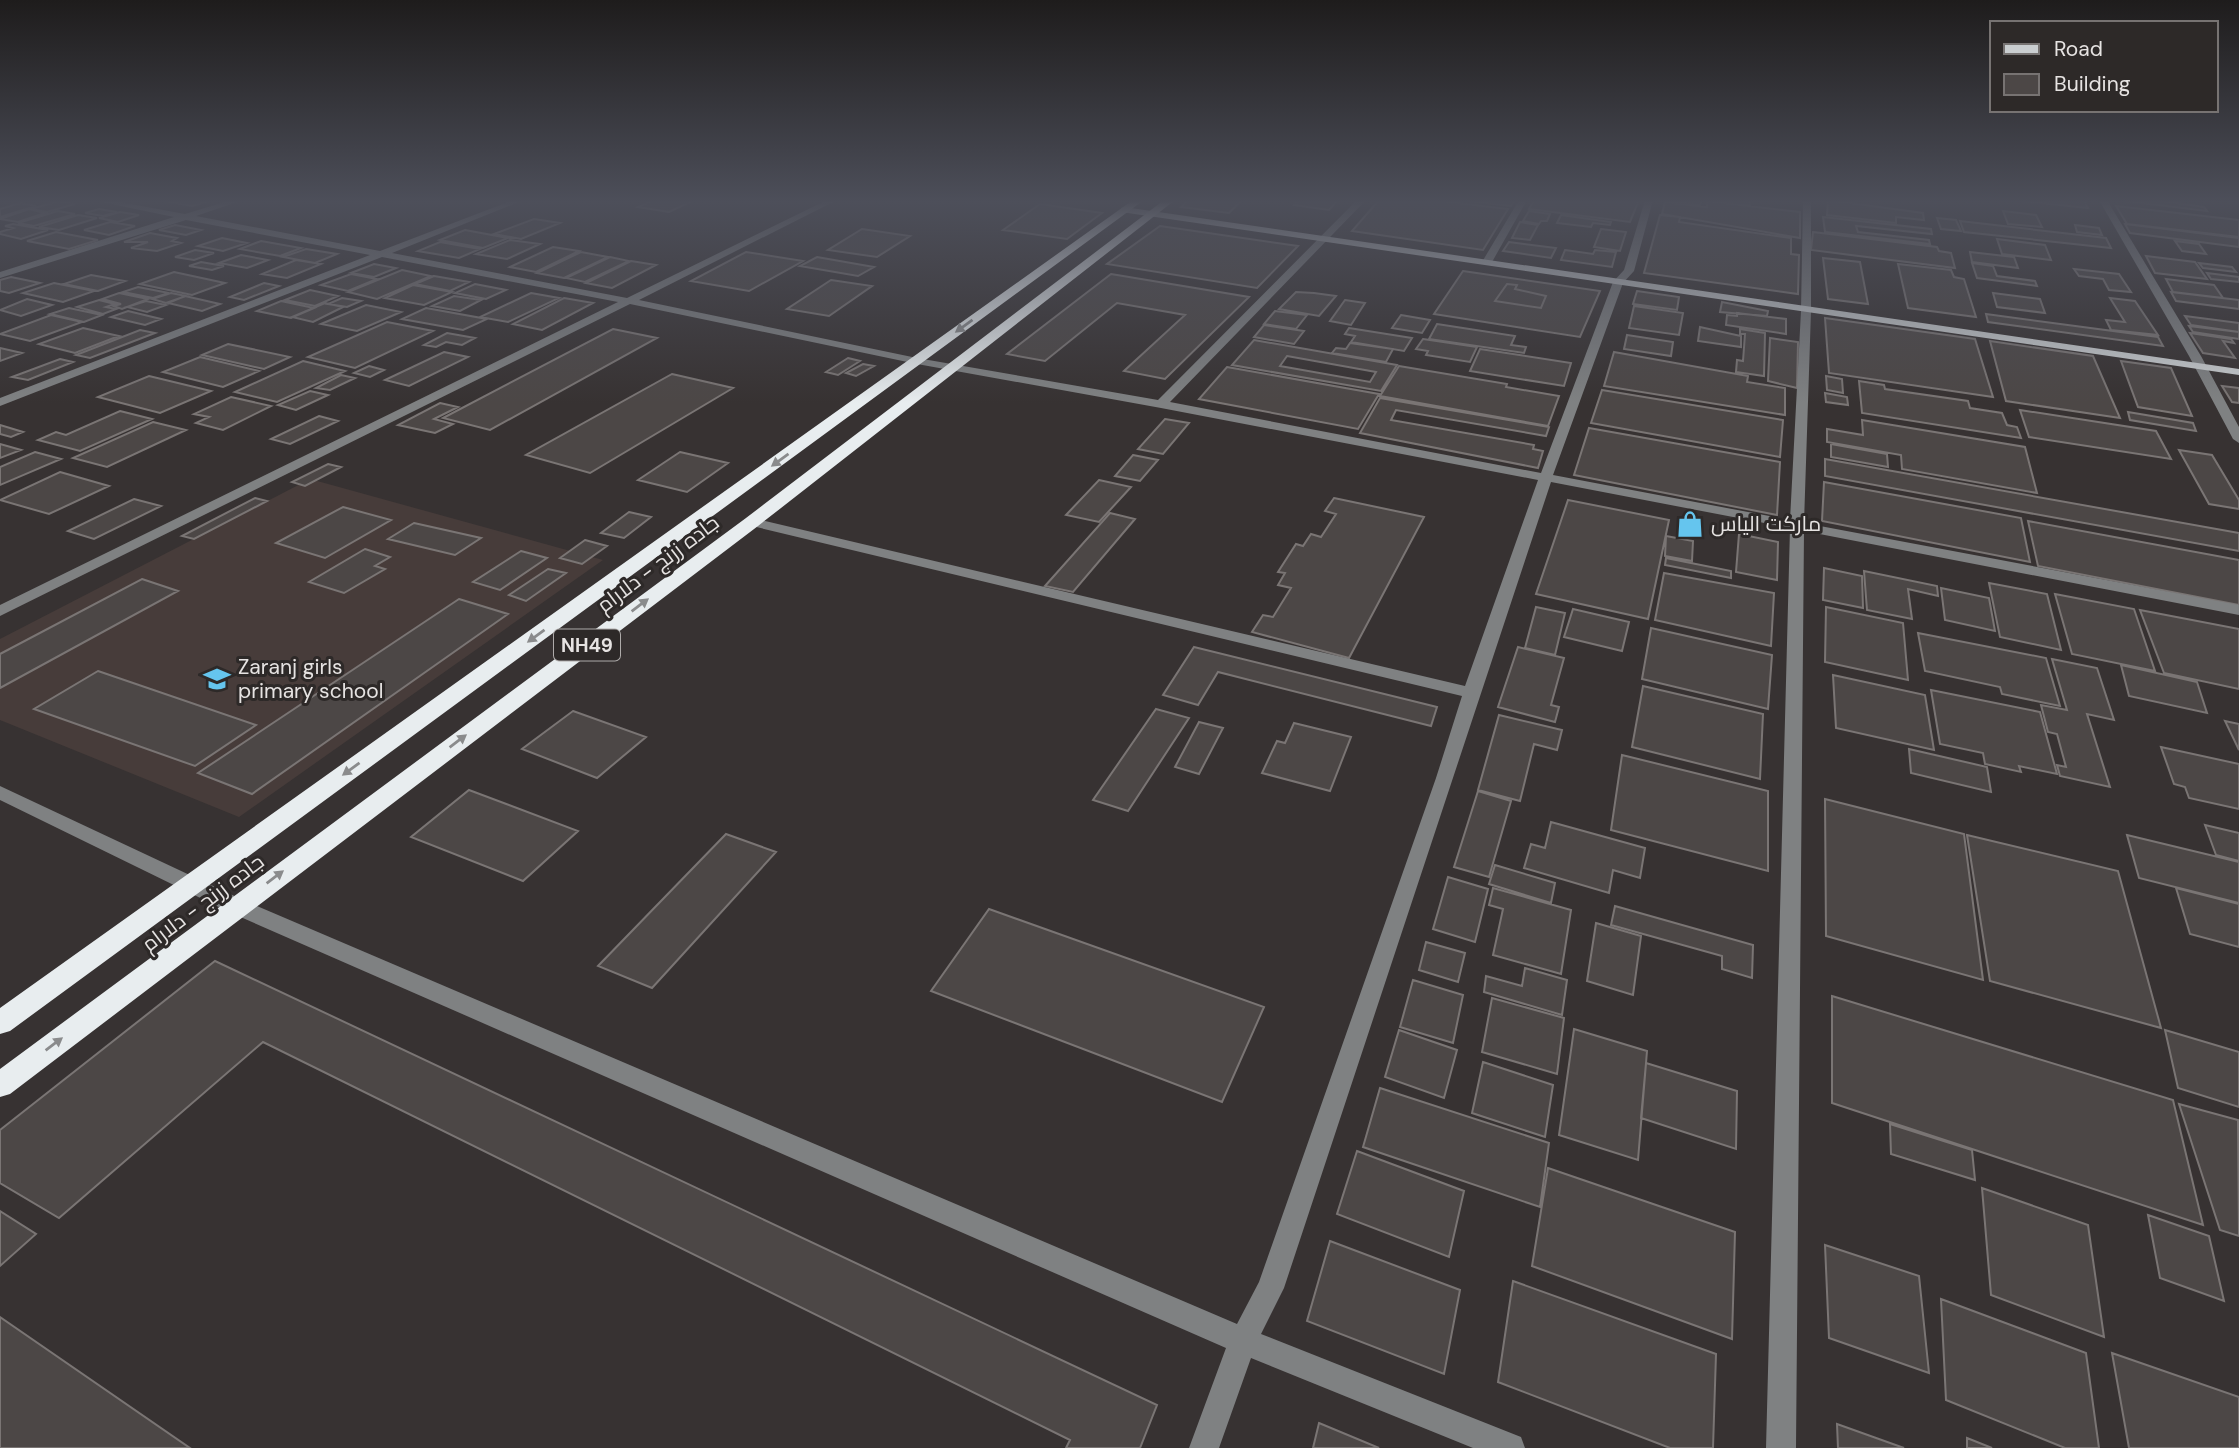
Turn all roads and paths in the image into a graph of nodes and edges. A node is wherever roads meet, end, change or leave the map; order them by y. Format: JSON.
{"nodes":[{"id":1,"x":24,"y":268,"type":"edge"},
{"id":2,"x":346,"y":268,"type":"edge"},
{"id":3,"x":453,"y":268,"type":"edge"},
{"id":4,"x":697,"y":268,"type":"edge"},
{"id":5,"x":1055,"y":268,"type":"edge"},
{"id":6,"x":1073,"y":268,"type":"edge"},
{"id":7,"x":1297,"y":268,"type":"edge"},
{"id":8,"x":1545,"y":268,"type":"edge"},
{"id":9,"x":1630,"y":268,"type":"edge"},
{"id":10,"x":1806,"y":268,"type":"edge"},
{"id":11,"x":2143,"y":268,"type":"edge"},
{"id":12,"x":0,"y":275,"type":"edge"},
{"id":13,"x":1622,"y":279,"type":"junction"},
{"id":14,"x":629,"y":301,"type":"junction"},
{"id":15,"x":1805,"y":305,"type":"junction"},
{"id":16,"x":917,"y":361,"type":"junction"},
{"id":17,"x":2198,"y":361,"type":"junction"},
{"id":18,"x":2239,"y":361,"type":"edge"},
{"id":19,"x":953,"y":368,"type":"junction"},
{"id":20,"x":2239,"y":372,"type":"edge"},
{"id":21,"x":0,"y":402,"type":"edge"},
{"id":22,"x":1161,"y":404,"type":"junction"},
{"id":23,"x":2239,"y":439,"type":"edge"},
{"id":24,"x":1547,"y":479,"type":"junction"},
{"id":25,"x":752,"y":522,"type":"junction"},
{"id":26,"x":1797,"y":524,"type":"junction"},
{"id":27,"x":2239,"y":610,"type":"edge"},
{"id":28,"x":0,"y":611,"type":"edge"},
{"id":29,"x":1471,"y":693,"type":"junction"},
{"id":30,"x":0,"y":792,"type":"edge"},
{"id":31,"x":191,"y":885,"type":"junction"},
{"id":32,"x":236,"y":906,"type":"junction"},
{"id":33,"x":0,"y":1023,"type":"edge"},
{"id":34,"x":0,"y":1085,"type":"edge"},
{"id":35,"x":1243,"y":1341,"type":"junction"},
{"id":36,"x":1204,"y":1448,"type":"edge"},
{"id":37,"x":1510,"y":1448,"type":"edge"},
{"id":38,"x":1781,"y":1448,"type":"edge"}],
"edges":[{"from":1,"to":12,"type":"street"},
{"from":2,"to":21,"type":"street"},
{"from":3,"to":14,"type":"street"},
{"from":4,"to":14,"type":"street"},
{"from":5,"to":16,"type":"highway","name":"جاده زرنج - دلارام","number":"NH49","one_way":true},
{"from":6,"to":19,"type":"highway","name":"جاده زرنج - دلارام","number":"NH49"},
{"from":7,"to":22,"type":"street"},
{"from":8,"to":13,"type":"main road"},
{"from":9,"to":13,"type":"street"},
{"from":10,"to":15,"type":"street"},
{"from":11,"to":17,"type":"street"},
{"from":13,"to":15,"type":"main road"},
{"from":13,"to":24,"type":"street"},
{"from":14,"to":16,"type":"street"},
{"from":14,"to":28,"type":"street"},
{"from":15,"to":17,"type":"main road"},
{"from":15,"to":26,"type":"street"},
{"from":16,"to":19,"type":"street"},
{"from":16,"to":31,"type":"highway","name":"جاده زرنج - دلارام","number":"NH49","one_way":true},
{"from":17,"to":18,"type":"main road"},
{"from":17,"to":20,"type":"main road"},
{"from":17,"to":23,"type":"street"},
{"from":19,"to":22,"type":"street"},
{"from":19,"to":25,"type":"highway","name":"جاده زرنج - دلارام","number":"NH49"},
{"from":22,"to":24,"type":"street"},
{"from":24,"to":26,"type":"street"},
{"from":24,"to":29,"type":"street"},
{"from":25,"to":29,"type":"street"},
{"from":32,"to":25,"type":"highway","name":"جاده زرنج - دلارام","number":"NH49","one_way":true},
{"from":26,"to":27,"type":"street"},
{"from":26,"to":38,"type":"street"},
{"from":29,"to":35,"type":"street"},
{"from":30,"to":31,"type":"street"},
{"from":31,"to":32,"type":"street"},
{"from":31,"to":33,"type":"highway","name":"جاده زرنج - دلارام","number":"NH49"},
{"from":34,"to":32,"type":"highway","name":"جاده زرنج - دلارام","number":"NH49","one_way":true},
{"from":32,"to":35,"type":"street"},
{"from":35,"to":36,"type":"street"},
{"from":35,"to":37,"type":"street"}]}
